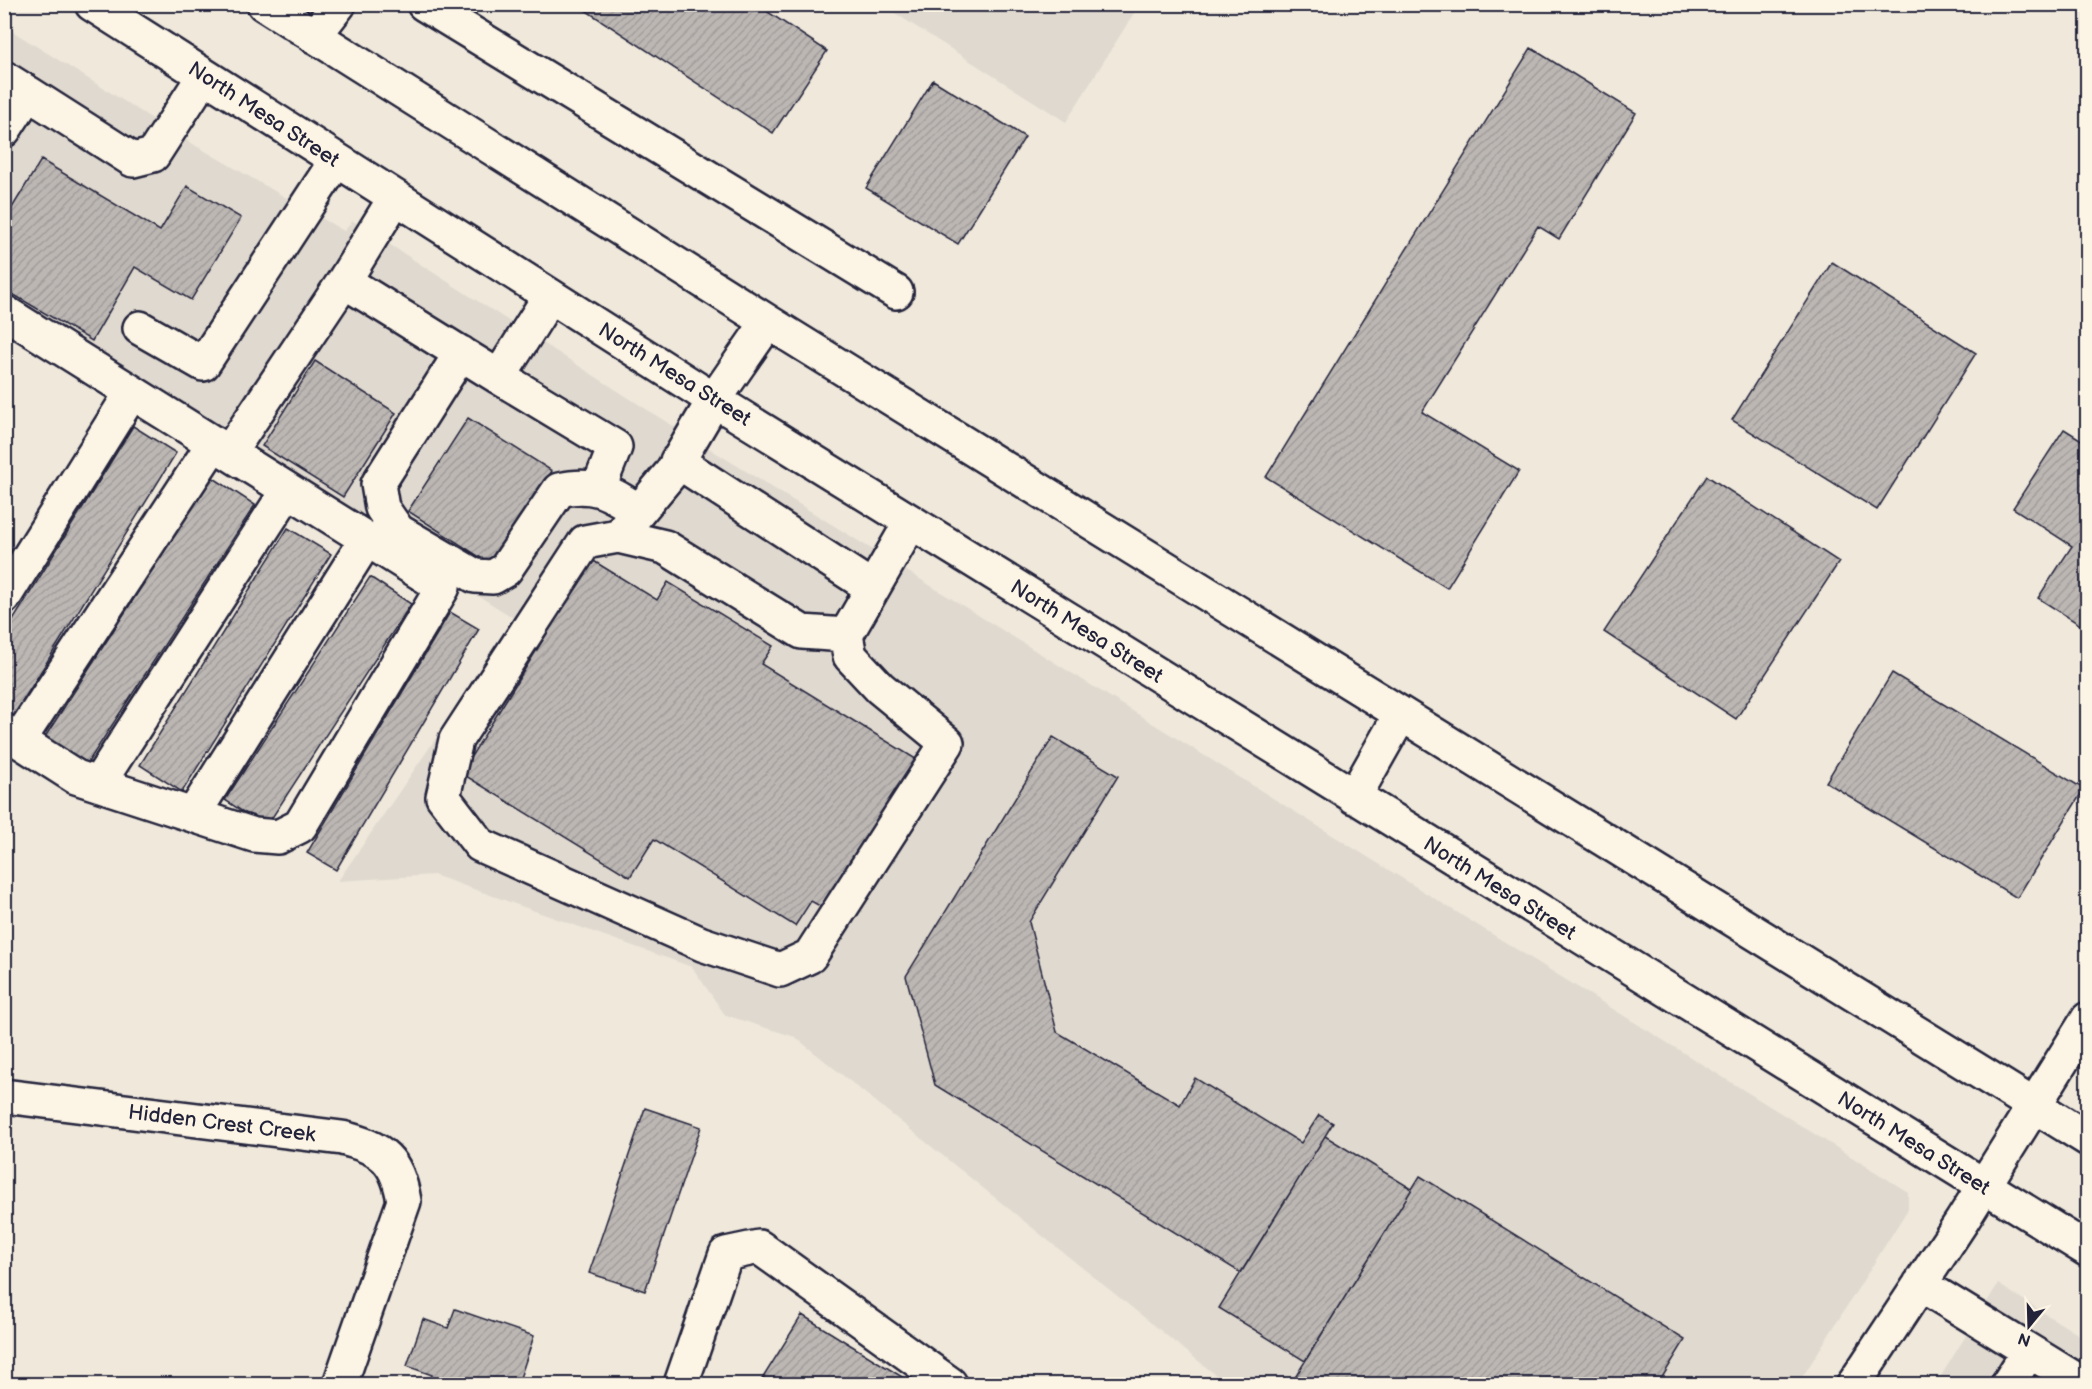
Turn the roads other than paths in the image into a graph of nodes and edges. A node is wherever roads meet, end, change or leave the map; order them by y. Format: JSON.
{"nodes":[{"id":1,"x":92,"y":4,"type":"edge"},
{"id":2,"x":264,"y":4,"type":"edge"},
{"id":3,"x":339,"y":4,"type":"edge"},
{"id":4,"x":424,"y":4,"type":"edge"},
{"id":5,"x":314,"y":36,"type":"junction"},
{"id":6,"x":204,"y":76,"type":"junction"},
{"id":7,"x":16,"y":85,"type":"edge"},
{"id":8,"x":4,"y":130,"type":"edge"},
{"id":9,"x":336,"y":161,"type":"junction"},
{"id":10,"x":395,"y":198,"type":"junction"},
{"id":11,"x":344,"y":281,"type":"junction"},
{"id":12,"x":896,"y":292,"type":"dead end"},
{"id":13,"x":550,"y":296,"type":"junction"},
{"id":14,"x":4,"y":312,"type":"edge"},
{"id":15,"x":768,"y":322,"type":"junction"},
{"id":16,"x":140,"y":328,"type":"dead end"},
{"id":17,"x":460,"y":353,"type":"junction"},
{"id":18,"x":499,"y":377,"type":"junction"},
{"id":19,"x":132,"y":392,"type":"junction"},
{"id":20,"x":714,"y":400,"type":"junction"},
{"id":21,"x":221,"y":448,"type":"junction"},
{"id":22,"x":677,"y":461,"type":"junction"},
{"id":23,"x":600,"y":487,"type":"junction"},
{"id":24,"x":288,"y":490,"type":"junction"},
{"id":25,"x":639,"y":511,"type":"junction"},
{"id":26,"x":911,"y":522,"type":"junction"},
{"id":27,"x":618,"y":536,"type":"junction"},
{"id":28,"x":367,"y":539,"type":"junction"},
{"id":29,"x":872,"y":587,"type":"junction"},
{"id":30,"x":4,"y":597,"type":"edge"},
{"id":31,"x":846,"y":635,"type":"junction"},
{"id":32,"x":1401,"y":714,"type":"junction"},
{"id":33,"x":12,"y":736,"type":"edge"},
{"id":34,"x":98,"y":784,"type":"junction"},
{"id":35,"x":1354,"y":797,"type":"junction"},
{"id":36,"x":193,"y":815,"type":"junction"},
{"id":37,"x":2088,"y":1019,"type":"edge"},
{"id":38,"x":4,"y":1096,"type":"edge"},
{"id":39,"x":2032,"y":1106,"type":"junction"},
{"id":40,"x":2088,"y":1139,"type":"edge"},
{"id":41,"x":1984,"y":1186,"type":"junction"},
{"id":42,"x":2088,"y":1250,"type":"edge"},
{"id":43,"x":1920,"y":1284,"type":"junction"},
{"id":44,"x":2029,"y":1351,"type":"junction"},
{"id":45,"x":340,"y":1384,"type":"edge"},
{"id":46,"x":681,"y":1384,"type":"edge"},
{"id":47,"x":950,"y":1384,"type":"edge"},
{"id":48,"x":1854,"y":1384,"type":"edge"},
{"id":49,"x":2008,"y":1384,"type":"edge"},
{"id":50,"x":2083,"y":1384,"type":"edge"}],
"edges":[{"from":1,"to":6,"type":"main road","name":"North Mesa Street"},
{"from":2,"to":5,"type":"main road"},
{"from":3,"to":5,"type":"main road"},
{"from":4,"to":12,"type":"main road"},
{"from":5,"to":15,"type":"main road"},
{"from":6,"to":7,"type":"main road"},
{"from":6,"to":9,"type":"main road","name":"North Mesa Street"},
{"from":7,"to":8,"type":"main road"},
{"from":9,"to":10,"type":"main road","name":"North Mesa Street"},
{"from":9,"to":16,"type":"main road"},
{"from":10,"to":11,"type":"main road"},
{"from":10,"to":13,"type":"main road","name":"North Mesa Street"},
{"from":11,"to":17,"type":"main road"},
{"from":11,"to":21,"type":"main road"},
{"from":13,"to":18,"type":"main road"},
{"from":13,"to":20,"type":"main road","name":"North Mesa Street"},
{"from":14,"to":19,"type":"main road"},
{"from":15,"to":20,"type":"main road"},
{"from":15,"to":32,"type":"main road"},
{"from":17,"to":18,"type":"main road"},
{"from":17,"to":23,"type":"main road"},
{"from":18,"to":23,"type":"main road"},
{"from":19,"to":21,"type":"main road"},
{"from":19,"to":30,"type":"main road"},
{"from":20,"to":22,"type":"main road"},
{"from":20,"to":26,"type":"main road","name":"North Mesa Street"},
{"from":21,"to":24,"type":"main road"},
{"from":21,"to":33,"type":"main road"},
{"from":22,"to":25,"type":"main road"},
{"from":22,"to":29,"type":"main road"},
{"from":23,"to":25,"type":"main road"},
{"from":24,"to":28,"type":"main road"},
{"from":24,"to":34,"type":"main road"},
{"from":25,"to":27,"type":"main road"},
{"from":26,"to":29,"type":"main road"},
{"from":26,"to":35,"type":"main road","name":"North Mesa Street"},
{"from":27,"to":31,"type":"main road"},
{"from":27,"to":31,"type":"main road"},
{"from":28,"to":36,"type":"main road"},
{"from":28,"to":36,"type":"main road"},
{"from":29,"to":31,"type":"main road"},
{"from":32,"to":35,"type":"main road"},
{"from":32,"to":39,"type":"main road"},
{"from":33,"to":34,"type":"main road"},
{"from":34,"to":36,"type":"main road"},
{"from":35,"to":41,"type":"main road","name":"North Mesa Street"},
{"from":37,"to":39,"type":"main road"},
{"from":38,"to":45,"type":"main road","name":"Hidden Crest Creek"},
{"from":39,"to":40,"type":"main road"},
{"from":39,"to":41,"type":"main road"},
{"from":41,"to":42,"type":"main road","name":"North Mesa Street"},
{"from":41,"to":43,"type":"main road"},
{"from":43,"to":44,"type":"main road"},
{"from":43,"to":48,"type":"main road"},
{"from":44,"to":49,"type":"main road"},
{"from":44,"to":50,"type":"main road"},
{"from":46,"to":47,"type":"main road"}]}
